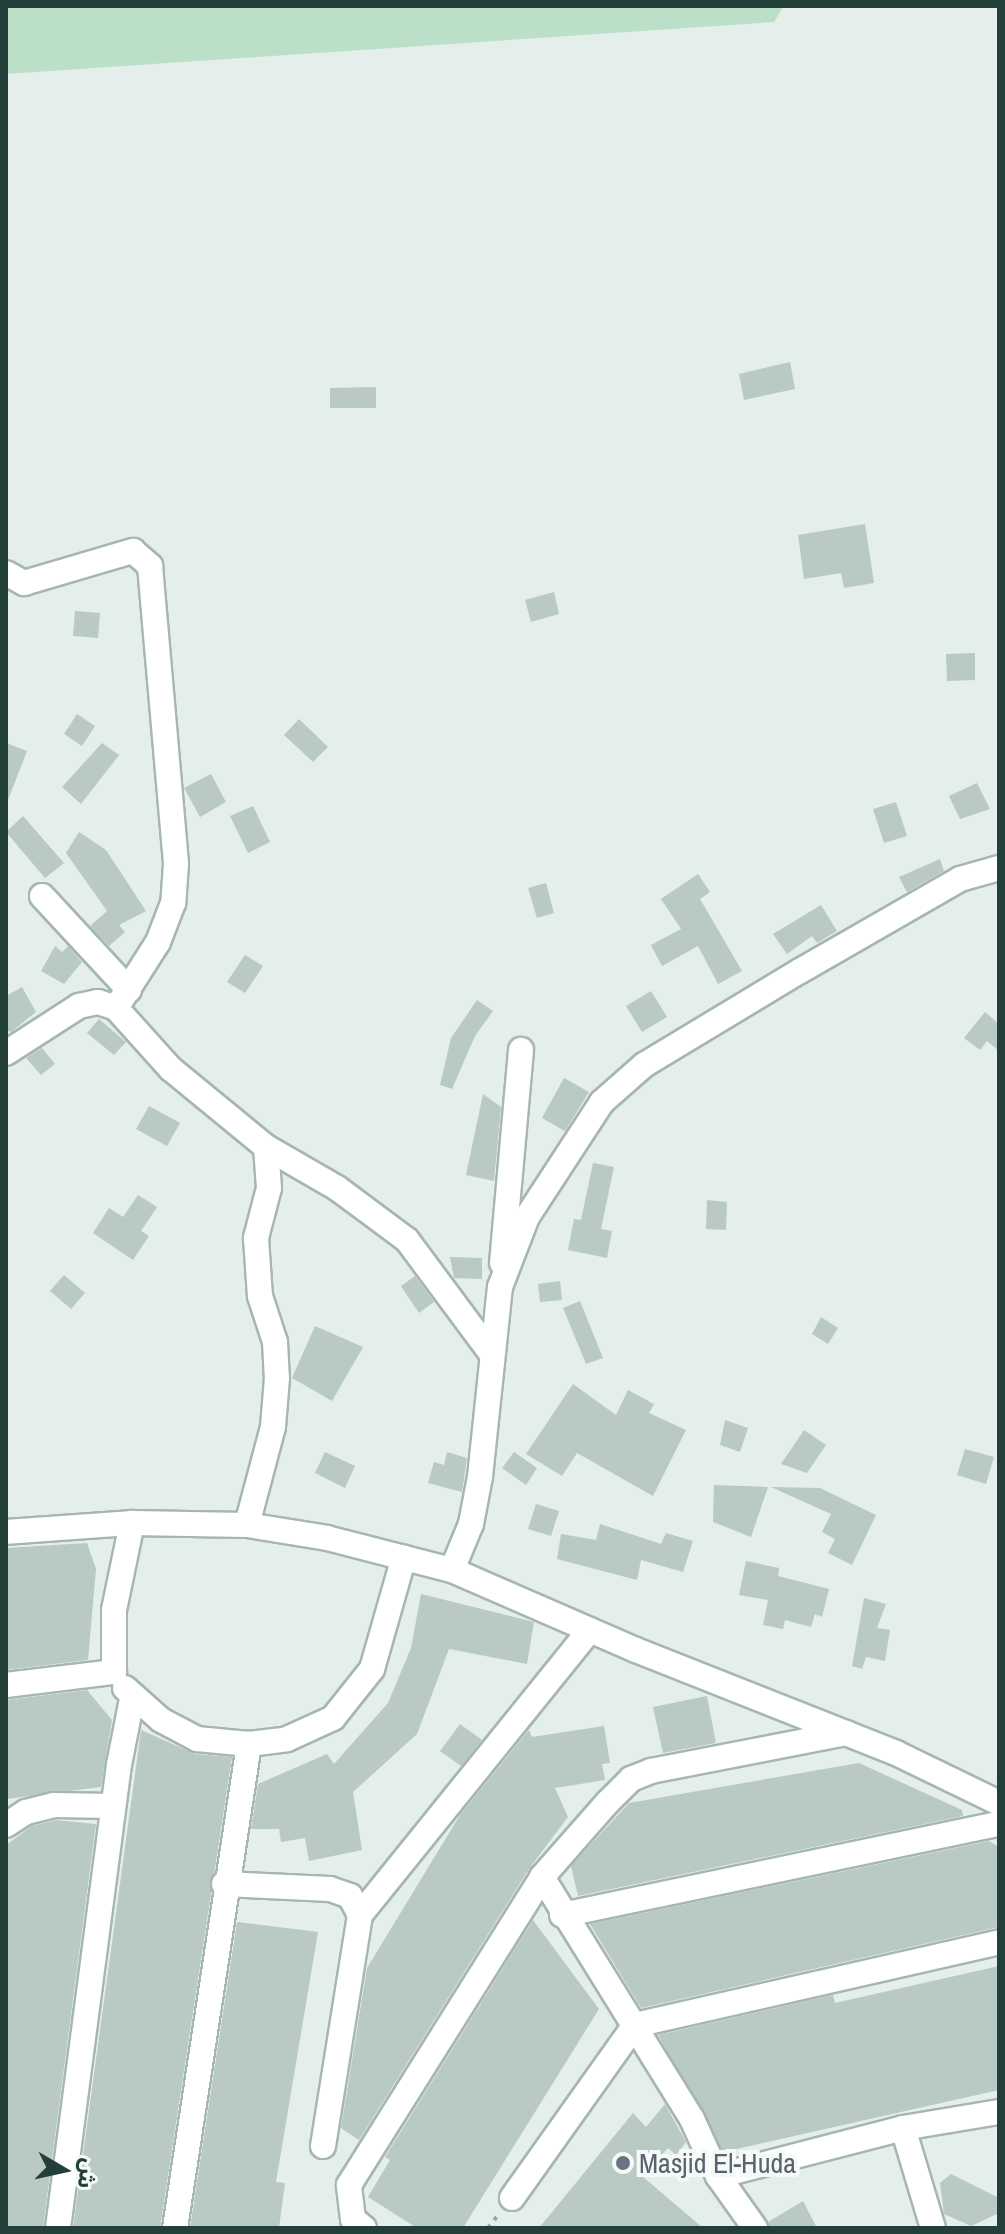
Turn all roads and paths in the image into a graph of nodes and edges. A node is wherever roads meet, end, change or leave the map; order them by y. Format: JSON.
{"nodes":[{"id":1,"x":6,"y":573,"type":"edge"},
{"id":2,"x":999,"y":868,"type":"edge"},
{"id":3,"x":42,"y":896,"type":"dead end"},
{"id":4,"x":122,"y":999,"type":"junction"},
{"id":5,"x":521,"y":1050,"type":"dead end"},
{"id":6,"x":6,"y":1053,"type":"edge"},
{"id":7,"x":266,"y":1147,"type":"junction"},
{"id":8,"x":500,"y":1287,"type":"junction"},
{"id":9,"x":491,"y":1353,"type":"junction"},
{"id":10,"x":132,"y":1523,"type":"junction"},
{"id":11,"x":247,"y":1525,"type":"junction"},
{"id":12,"x":6,"y":1532,"type":"edge"},
{"id":13,"x":404,"y":1557,"type":"junction"},
{"id":14,"x":452,"y":1570,"type":"junction"},
{"id":15,"x":590,"y":1630,"type":"junction"},
{"id":16,"x":114,"y":1672,"type":"junction"},
{"id":17,"x":6,"y":1685,"type":"edge"},
{"id":18,"x":132,"y":1699,"type":"junction"},
{"id":19,"x":846,"y":1733,"type":"junction"},
{"id":20,"x":249,"y":1744,"type":"junction"},
{"id":21,"x":999,"y":1803,"type":"edge"},
{"id":22,"x":113,"y":1806,"type":"junction"},
{"id":23,"x":999,"y":1824,"type":"edge"},
{"id":24,"x":6,"y":1825,"type":"edge"},
{"id":25,"x":542,"y":1877,"type":"junction"},
{"id":26,"x":224,"y":1884,"type":"junction"},
{"id":27,"x":360,"y":1915,"type":"junction"},
{"id":28,"x":562,"y":1915,"type":"junction"},
{"id":29,"x":999,"y":1942,"type":"edge"},
{"id":30,"x":635,"y":2025,"type":"junction"},
{"id":31,"x":999,"y":2112,"type":"edge"},
{"id":32,"x":903,"y":2128,"type":"junction"},
{"id":33,"x":323,"y":2146,"type":"dead end"},
{"id":34,"x":718,"y":2176,"type":"junction"},
{"id":35,"x":512,"y":2198,"type":"dead end"},
{"id":36,"x":58,"y":2228,"type":"edge"},
{"id":37,"x":175,"y":2228,"type":"edge"},
{"id":38,"x":364,"y":2228,"type":"edge"},
{"id":39,"x":755,"y":2228,"type":"edge"},
{"id":40,"x":933,"y":2228,"type":"edge"}],
"edges":[{"from":1,"to":4,"type":"street"},
{"from":2,"to":8,"type":"street"},
{"from":3,"to":4,"type":"street"},
{"from":4,"to":6,"type":"street"},
{"from":4,"to":7,"type":"street"},
{"from":5,"to":8,"type":"street"},
{"from":7,"to":9,"type":"street"},
{"from":7,"to":11,"type":"street"},
{"from":8,"to":9,"type":"street"},
{"from":9,"to":14,"type":"street"},
{"from":10,"to":11,"type":"street"},
{"from":10,"to":12,"type":"street"},
{"from":10,"to":16,"type":"street"},
{"from":11,"to":13,"type":"street"},
{"from":13,"to":14,"type":"street"},
{"from":13,"to":20,"type":"street"},
{"from":14,"to":15,"type":"street"},
{"from":15,"to":19,"type":"street"},
{"from":15,"to":27,"type":"street"},
{"from":16,"to":17,"type":"street"},
{"from":16,"to":18,"type":"street"},
{"from":18,"to":20,"type":"street"},
{"from":18,"to":22,"type":"street"},
{"from":19,"to":21,"type":"street"},
{"from":19,"to":25,"type":"street"},
{"from":20,"to":26,"type":"street"},
{"from":22,"to":24,"type":"street"},
{"from":22,"to":36,"type":"street"},
{"from":23,"to":28,"type":"street"},
{"from":25,"to":28,"type":"street"},
{"from":25,"to":38,"type":"street"},
{"from":26,"to":27,"type":"street"},
{"from":26,"to":37,"type":"street"},
{"from":27,"to":33,"type":"street"},
{"from":28,"to":30,"type":"street"},
{"from":29,"to":30,"type":"street"},
{"from":30,"to":34,"type":"street"},
{"from":30,"to":35,"type":"street"},
{"from":31,"to":32,"type":"street"},
{"from":32,"to":34,"type":"street"},
{"from":32,"to":40,"type":"street"},
{"from":34,"to":39,"type":"street"}]}
